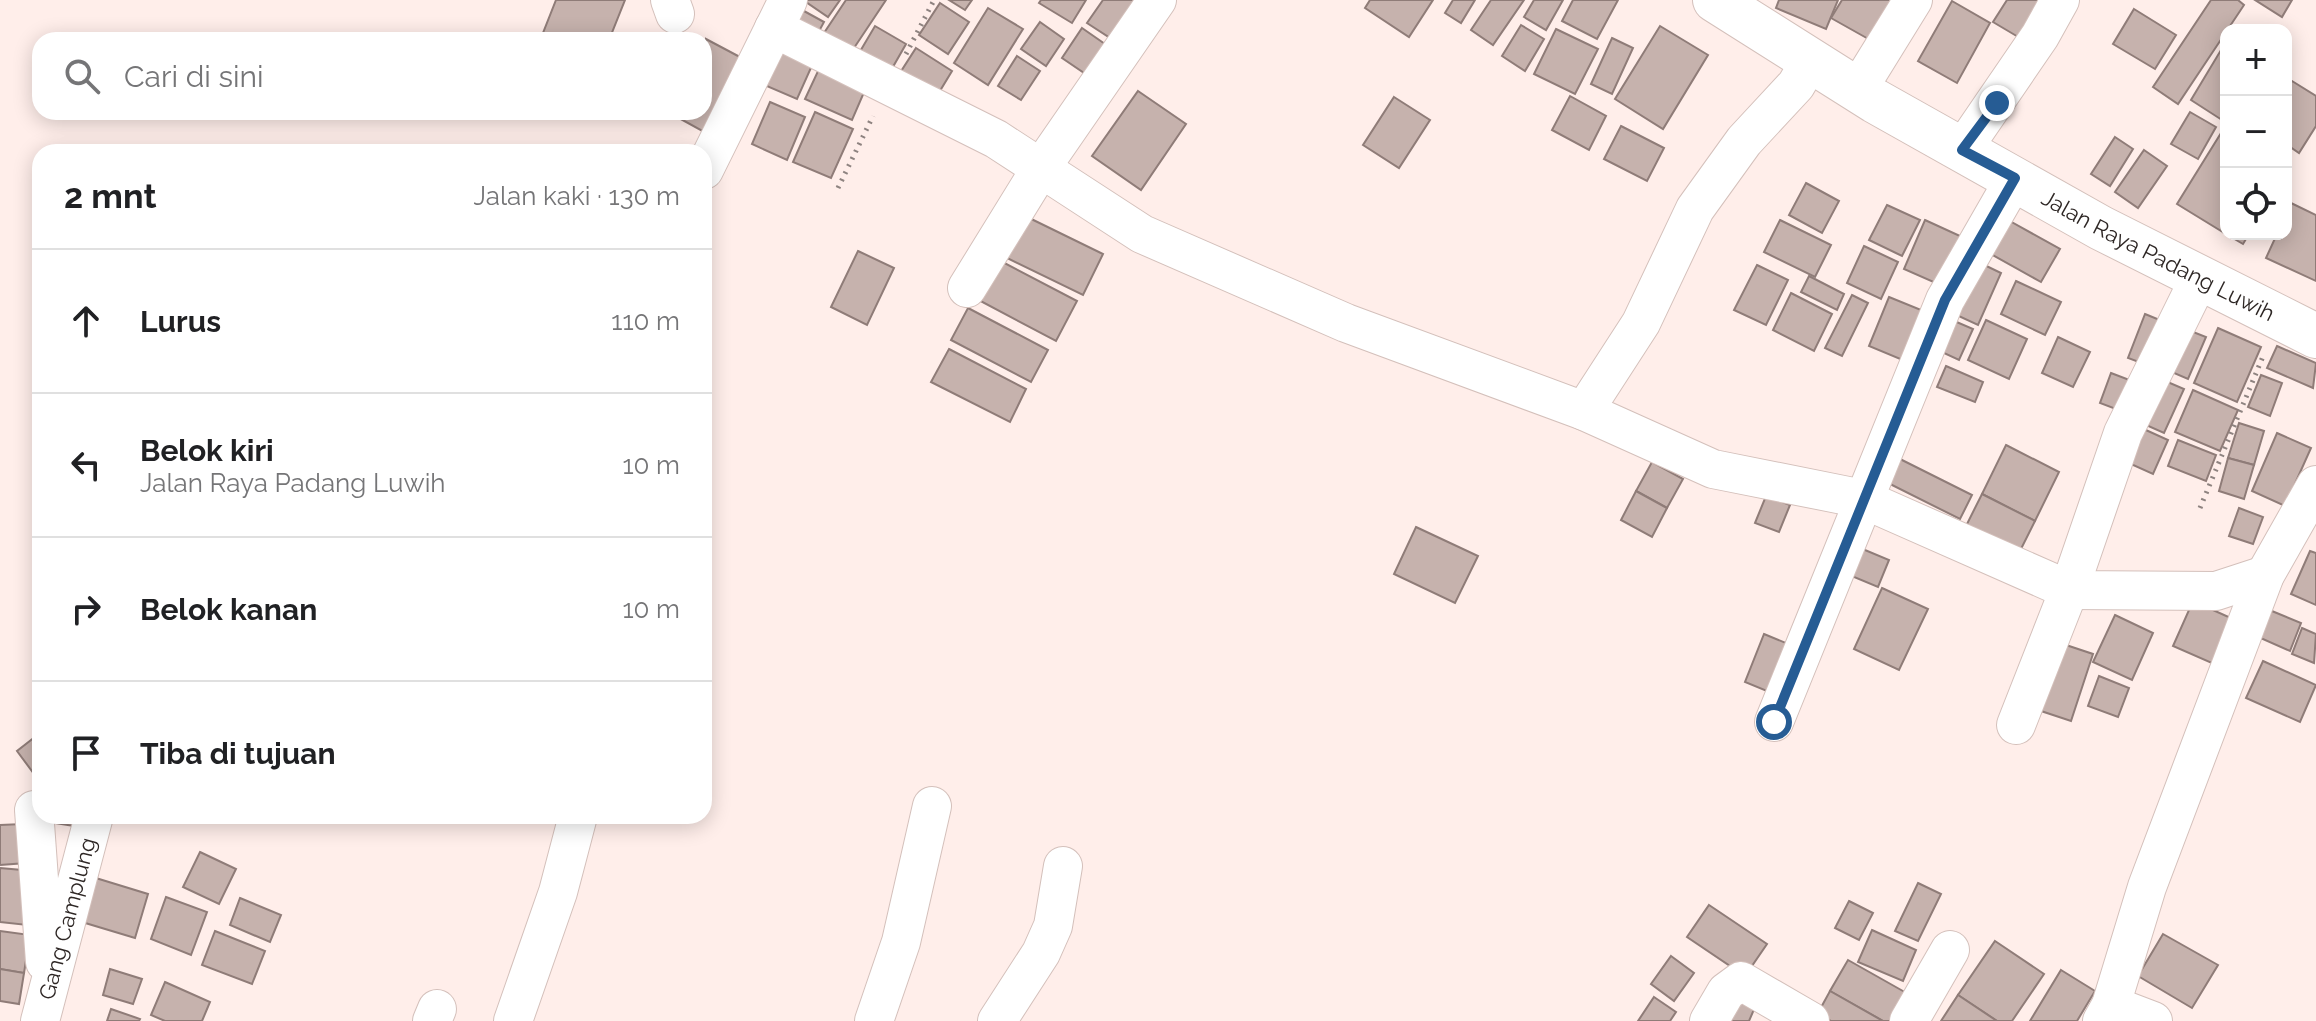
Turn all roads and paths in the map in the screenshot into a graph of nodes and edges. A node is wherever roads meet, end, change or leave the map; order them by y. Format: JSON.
{"nodes":[{"id":1,"x":1157,"y":0,"type":"edge"},
{"id":2,"x":1715,"y":0,"type":"edge"},
{"id":3,"x":1913,"y":0,"type":"edge"},
{"id":4,"x":2060,"y":0,"type":"edge"},
{"id":5,"x":781,"y":14,"type":"edge"},
{"id":6,"x":1810,"y":61,"type":"junction"},
{"id":7,"x":1858,"y":89,"type":"junction"},
{"id":8,"x":1962,"y":150,"type":"junction"},
{"id":9,"x":712,"y":154,"type":"edge"},
{"id":10,"x":1041,"y":168,"type":"junction"},
{"id":11,"x":2015,"y":178,"type":"junction"},
{"id":12,"x":2199,"y":279,"type":"junction"},
{"id":13,"x":967,"y":288,"type":"dead end"},
{"id":14,"x":2297,"y":328,"type":"edge"},
{"id":15,"x":1584,"y":411,"type":"junction"},
{"id":16,"x":2316,"y":485,"type":"edge"},
{"id":17,"x":1863,"y":499,"type":"junction"},
{"id":18,"x":2200,"y":508,"type":"dead end"},
{"id":19,"x":2265,"y":575,"type":"junction"},
{"id":20,"x":2069,"y":590,"type":"junction"},
{"id":21,"x":1774,"y":722,"type":"dead end"},
{"id":22,"x":2016,"y":725,"type":"dead end"},
{"id":23,"x":932,"y":806,"type":"dead end"},
{"id":24,"x":35,"y":824,"type":"edge"},
{"id":25,"x":92,"y":824,"type":"edge"},
{"id":26,"x":576,"y":824,"type":"edge"},
{"id":27,"x":1063,"y":866,"type":"dead end"},
{"id":28,"x":1950,"y":950,"type":"dead end"},
{"id":29,"x":44,"y":1006,"type":"edge"},
{"id":30,"x":2106,"y":1013,"type":"edge"},
{"id":31,"x":513,"y":1021,"type":"edge"},
{"id":32,"x":874,"y":1021,"type":"edge"},
{"id":33,"x":997,"y":1021,"type":"edge"},
{"id":34,"x":1709,"y":1021,"type":"edge"},
{"id":35,"x":1810,"y":1021,"type":"edge"},
{"id":36,"x":1909,"y":1021,"type":"edge"},
{"id":37,"x":2153,"y":1021,"type":"edge"}],
"edges":[{"from":1,"to":10,"type":"street"},
{"from":2,"to":6,"type":"main road","name":"Jalan Raya Padang Luwih"},
{"from":3,"to":7,"type":"street"},
{"from":4,"to":8,"type":"street"},
{"from":5,"to":9,"type":"street"},
{"from":5,"to":10,"type":"street"},
{"from":6,"to":7,"type":"main road","name":"Jalan Raya Padang Luwih"},
{"from":6,"to":15,"type":"street"},
{"from":7,"to":8,"type":"main road","name":"Jalan Raya Padang Luwih"},
{"from":8,"to":11,"type":"main road","name":"Jalan Raya Padang Luwih"},
{"from":10,"to":13,"type":"street"},
{"from":10,"to":15,"type":"street"},
{"from":11,"to":12,"type":"main road","name":"Jalan Raya Padang Luwih"},
{"from":11,"to":17,"type":"street"},
{"from":12,"to":14,"type":"main road","name":"Jalan Raya Padang Luwih"},
{"from":12,"to":20,"type":"street"},
{"from":14,"to":18,"type":"path"},
{"from":15,"to":17,"type":"street"},
{"from":16,"to":19,"type":"street"},
{"from":17,"to":20,"type":"street"},
{"from":17,"to":21,"type":"street"},
{"from":19,"to":20,"type":"street"},
{"from":19,"to":30,"type":"street"},
{"from":20,"to":22,"type":"street"},
{"from":23,"to":32,"type":"street"},
{"from":24,"to":29,"type":"street"},
{"from":25,"to":29,"type":"street","name":"Gang Camplung"},
{"from":26,"to":31,"type":"street"},
{"from":27,"to":33,"type":"street"},
{"from":28,"to":36,"type":"street"},
{"from":30,"to":37,"type":"street"},
{"from":34,"to":35,"type":"street"}]}
